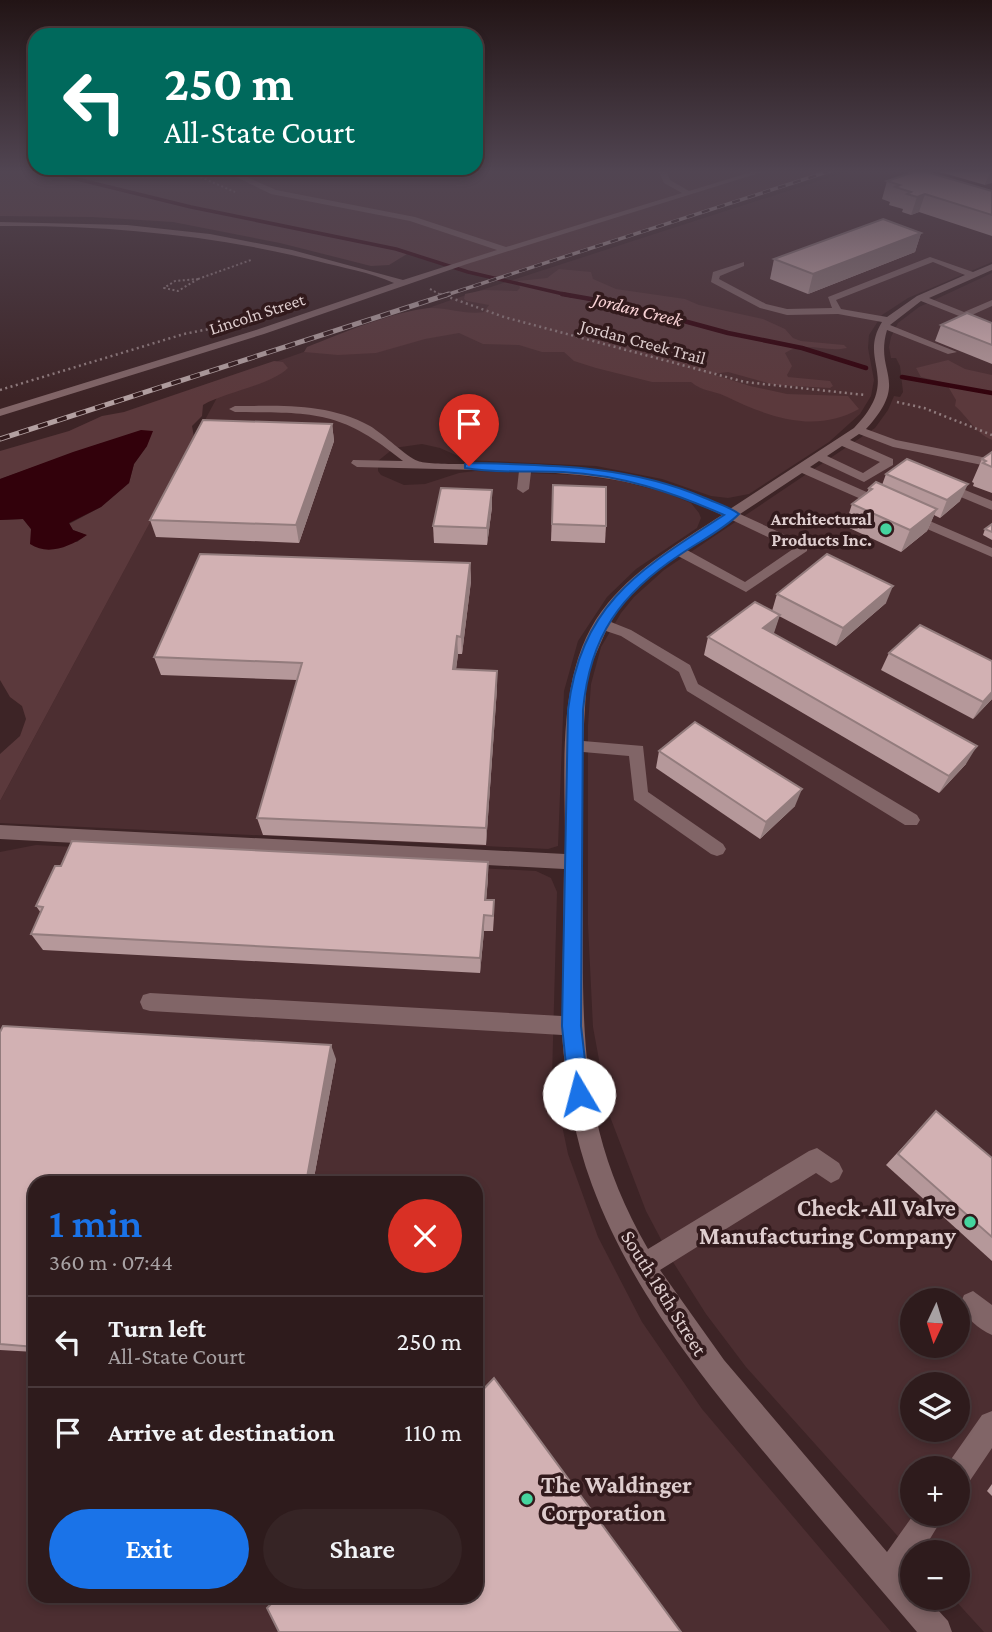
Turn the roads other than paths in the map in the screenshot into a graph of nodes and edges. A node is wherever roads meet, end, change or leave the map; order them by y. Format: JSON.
{"nodes":[{"id":1,"x":270,"y":246,"type":"edge"},
{"id":2,"x":493,"y":246,"type":"edge"},
{"id":3,"x":518,"y":246,"type":"edge"},
{"id":4,"x":505,"y":250,"type":"junction"},
{"id":5,"x":741,"y":264,"type":"dead end"},
{"id":6,"x":992,"y":267,"type":"edge"},
{"id":7,"x":974,"y":275,"type":"junction"},
{"id":8,"x":400,"y":282,"type":"junction"},
{"id":9,"x":921,"y":299,"type":"junction"},
{"id":10,"x":992,"y":303,"type":"edge"},
{"id":11,"x":838,"y":311,"type":"junction"},
{"id":12,"x":964,"y":315,"type":"junction"},
{"id":13,"x":887,"y":323,"type":"junction"},
{"id":14,"x":992,"y":326,"type":"edge"},
{"id":15,"x":952,"y":352,"type":"dead end"},
{"id":16,"x":235,"y":409,"type":"dead end"},
{"id":17,"x":0,"y":412,"type":"edge"},
{"id":18,"x":858,"y":430,"type":"junction"},
{"id":19,"x":823,"y":454,"type":"junction"},
{"id":20,"x":357,"y":463,"type":"dead end"},
{"id":21,"x":992,"y":463,"type":"edge"},
{"id":22,"x":414,"y":464,"type":"junction"},
{"id":23,"x":525,"y":468,"type":"junction"},
{"id":24,"x":935,"y":481,"type":"edge"},
{"id":25,"x":523,"y":489,"type":"dead end"},
{"id":26,"x":992,"y":506,"type":"edge"},
{"id":27,"x":733,"y":514,"type":"junction"},
{"id":28,"x":678,"y":550,"type":"junction"},
{"id":29,"x":992,"y":553,"type":"edge"},
{"id":30,"x":601,"y":624,"type":"junction"},
{"id":31,"x":575,"y":746,"type":"junction"},
{"id":32,"x":911,"y":820,"type":"dead end"},
{"id":33,"x":0,"y":832,"type":"edge"},
{"id":34,"x":717,"y":849,"type":"dead end"},
{"id":35,"x":573,"y":862,"type":"junction"},
{"id":36,"x":150,"y":1002,"type":"dead end"},
{"id":37,"x":572,"y":1026,"type":"junction"},
{"id":38,"x":831,"y":1171,"type":"dead end"},
{"id":39,"x":643,"y":1266,"type":"junction"},
{"id":40,"x":973,"y":1304,"type":"dead end"},
{"id":41,"x":992,"y":1322,"type":"edge"},
{"id":42,"x":992,"y":1425,"type":"edge"},
{"id":43,"x":970,"y":1456,"type":"edge"},
{"id":44,"x":923,"y":1526,"type":"edge"},
{"id":45,"x":888,"y":1576,"type":"junction"},
{"id":46,"x":937,"y":1632,"type":"edge"}],
"edges":[{"from":1,"to":8,"type":"street"},
{"from":2,"to":4,"type":"street"},
{"from":3,"to":4,"type":"street","name":"Lincoln Street"},
{"from":4,"to":8,"type":"street","name":"Lincoln Street"},
{"from":5,"to":11,"type":"street"},
{"from":6,"to":7,"type":"street"},
{"from":7,"to":9,"type":"street"},
{"from":7,"to":11,"type":"street"},
{"from":8,"to":17,"type":"street","name":"Lincoln Street"},
{"from":9,"to":12,"type":"street"},
{"from":9,"to":13,"type":"street"},
{"from":10,"to":12,"type":"street"},
{"from":11,"to":13,"type":"street"},
{"from":12,"to":14,"type":"street"},
{"from":13,"to":15,"type":"street"},
{"from":13,"to":18,"type":"street","name":"South 18th Street"},
{"from":16,"to":22,"type":"street"},
{"from":18,"to":19,"type":"street","name":"South 18th Street"},
{"from":18,"to":21,"type":"street"},
{"from":19,"to":19,"type":"street"},
{"from":19,"to":27,"type":"street","name":"South 18th Street"},
{"from":19,"to":29,"type":"street"},
{"from":20,"to":22,"type":"street"},
{"from":22,"to":23,"type":"street"},
{"from":23,"to":25,"type":"street"},
{"from":23,"to":27,"type":"street"},
{"from":24,"to":26,"type":"street"},
{"from":27,"to":28,"type":"street","name":"South 18th Street"},
{"from":27,"to":28,"type":"street"},
{"from":28,"to":30,"type":"street","name":"South 18th Street"},
{"from":30,"to":31,"type":"street","name":"South 18th Street"},
{"from":30,"to":32,"type":"street"},
{"from":31,"to":34,"type":"street"},
{"from":31,"to":35,"type":"street","name":"South 18th Street"},
{"from":33,"to":35,"type":"street"},
{"from":35,"to":37,"type":"street","name":"South 18th Street"},
{"from":36,"to":37,"type":"street"},
{"from":37,"to":39,"type":"street","name":"South 18th Street"},
{"from":38,"to":39,"type":"street"},
{"from":39,"to":45,"type":"street","name":"South 18th Street"},
{"from":40,"to":41,"type":"street"},
{"from":42,"to":43,"type":"street"},
{"from":44,"to":45,"type":"street"},
{"from":45,"to":46,"type":"street","name":"South 18th Street"}]}
